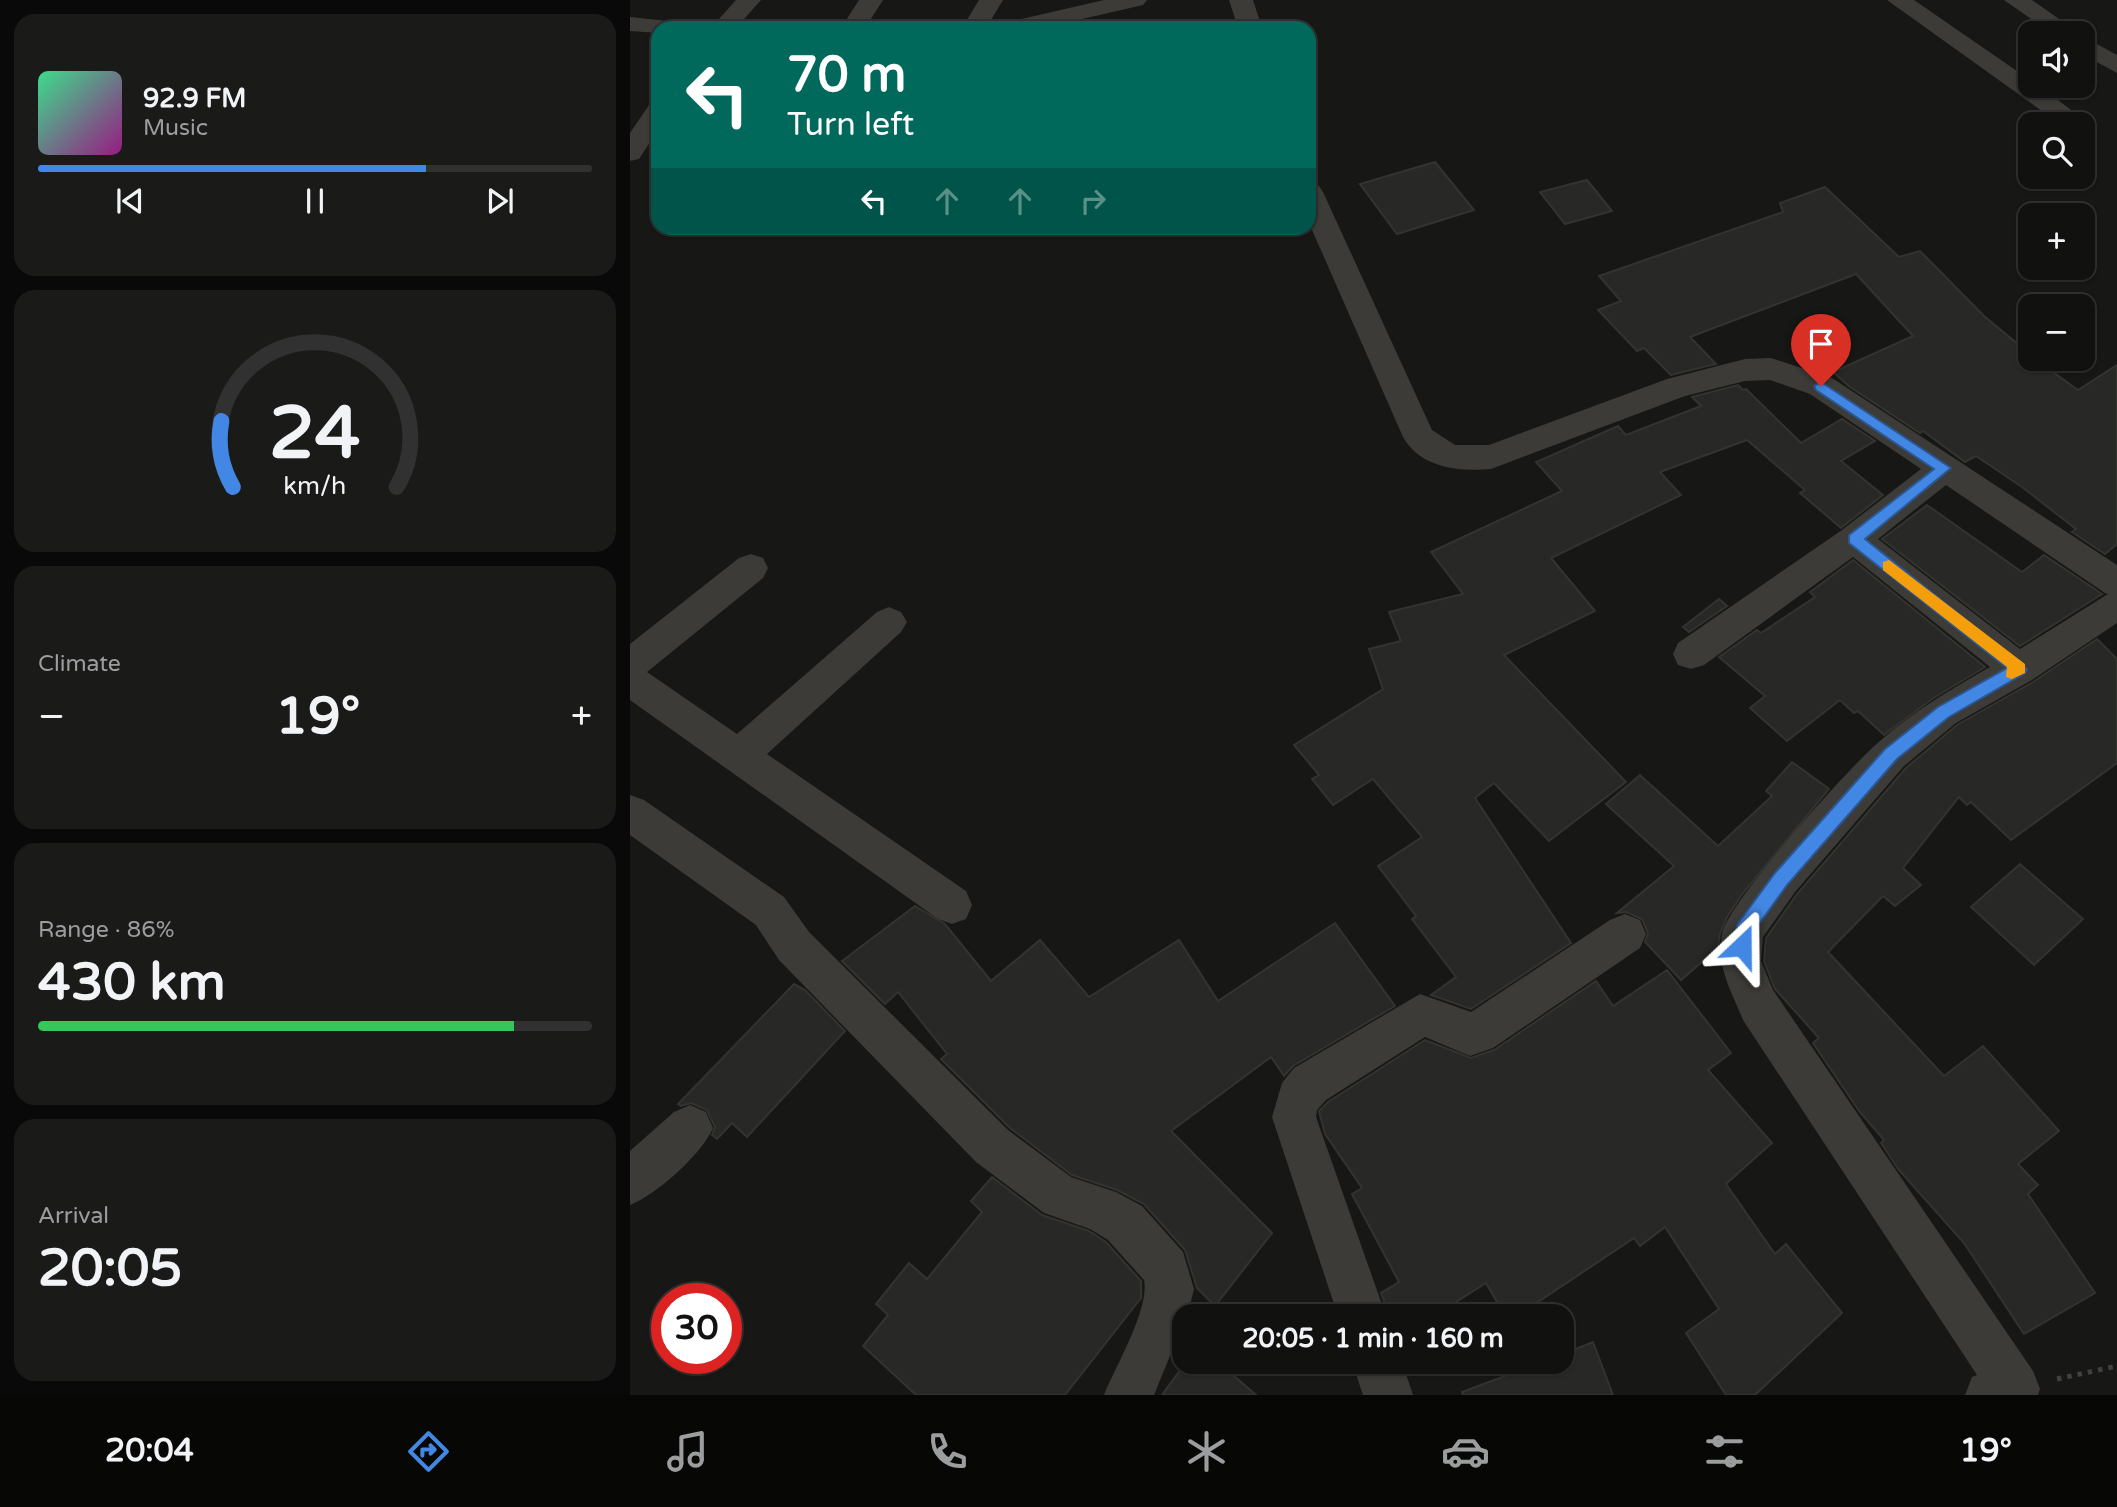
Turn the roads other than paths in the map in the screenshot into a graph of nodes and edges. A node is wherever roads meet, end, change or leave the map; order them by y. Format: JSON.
{"nodes":[{"id":1,"x":748,"y":0,"type":"edge"},
{"id":2,"x":871,"y":0,"type":"edge"},
{"id":3,"x":991,"y":0,"type":"edge"},
{"id":4,"x":1135,"y":0,"type":"edge"},
{"id":5,"x":1241,"y":0,"type":"edge"},
{"id":6,"x":1899,"y":0,"type":"edge"},
{"id":7,"x":2016,"y":0,"type":"edge"},
{"id":8,"x":729,"y":21,"type":"edge"},
{"id":9,"x":858,"y":21,"type":"edge"},
{"id":10,"x":978,"y":21,"type":"edge"},
{"id":11,"x":1043,"y":21,"type":"edge"},
{"id":12,"x":1248,"y":21,"type":"edge"},
{"id":13,"x":2048,"y":21,"type":"edge"},
{"id":14,"x":630,"y":24,"type":"edge"},
{"id":15,"x":651,"y":26,"type":"edge"},
{"id":16,"x":2095,"y":53,"type":"edge"},
{"id":17,"x":2117,"y":66,"type":"edge"},
{"id":18,"x":2018,"y":69,"type":"edge"},
{"id":19,"x":2005,"y":74,"type":"junction"},
{"id":20,"x":651,"y":102,"type":"edge"},
{"id":21,"x":2060,"y":112,"type":"edge"},
{"id":22,"x":630,"y":153,"type":"edge"},
{"id":23,"x":1316,"y":208,"type":"edge"},
{"id":24,"x":1944,"y":468,"type":"junction"},
{"id":25,"x":1854,"y":539,"type":"junction"},
{"id":26,"x":751,"y":568,"type":"dead end"},
{"id":27,"x":2114,"y":583,"type":"edge"},
{"id":28,"x":889,"y":622,"type":"dead end"},
{"id":29,"x":1691,"y":654,"type":"dead end"},
{"id":30,"x":630,"y":665,"type":"edge"},
{"id":31,"x":2020,"y":669,"type":"junction"},
{"id":32,"x":630,"y":681,"type":"edge"},
{"id":33,"x":738,"y":757,"type":"junction"},
{"id":34,"x":630,"y":813,"type":"edge"},
{"id":35,"x":952,"y":905,"type":"dead end"},
{"id":36,"x":1625,"y":934,"type":"dead end"},
{"id":37,"x":690,"y":1128,"type":"dead end"},
{"id":38,"x":630,"y":1182,"type":"edge"},
{"id":39,"x":1358,"y":1304,"type":"edge"},
{"id":40,"x":1381,"y":1374,"type":"edge"},
{"id":41,"x":2002,"y":1392,"type":"edge"},
{"id":42,"x":1129,"y":1395,"type":"edge"},
{"id":43,"x":1388,"y":1395,"type":"edge"}],
"edges":[{"from":1,"to":8,"type":"street"},
{"from":2,"to":9,"type":"street"},
{"from":3,"to":10,"type":"street"},
{"from":4,"to":11,"type":"street"},
{"from":5,"to":12,"type":"street"},
{"from":6,"to":19,"type":"street"},
{"from":7,"to":13,"type":"street"},
{"from":14,"to":15,"type":"street"},
{"from":16,"to":17,"type":"street"},
{"from":18,"to":19,"type":"street"},
{"from":19,"to":21,"type":"street"},
{"from":20,"to":22,"type":"street"},
{"from":23,"to":24,"type":"street"},
{"from":24,"to":25,"type":"street"},
{"from":24,"to":27,"type":"street"},
{"from":25,"to":29,"type":"street"},
{"from":25,"to":31,"type":"street"},
{"from":26,"to":30,"type":"street"},
{"from":27,"to":31,"type":"street"},
{"from":28,"to":33,"type":"street"},
{"from":31,"to":41,"type":"street"},
{"from":32,"to":33,"type":"street"},
{"from":33,"to":35,"type":"street"},
{"from":34,"to":42,"type":"street"},
{"from":36,"to":39,"type":"street"},
{"from":37,"to":38,"type":"street"},
{"from":40,"to":43,"type":"street"}]}
